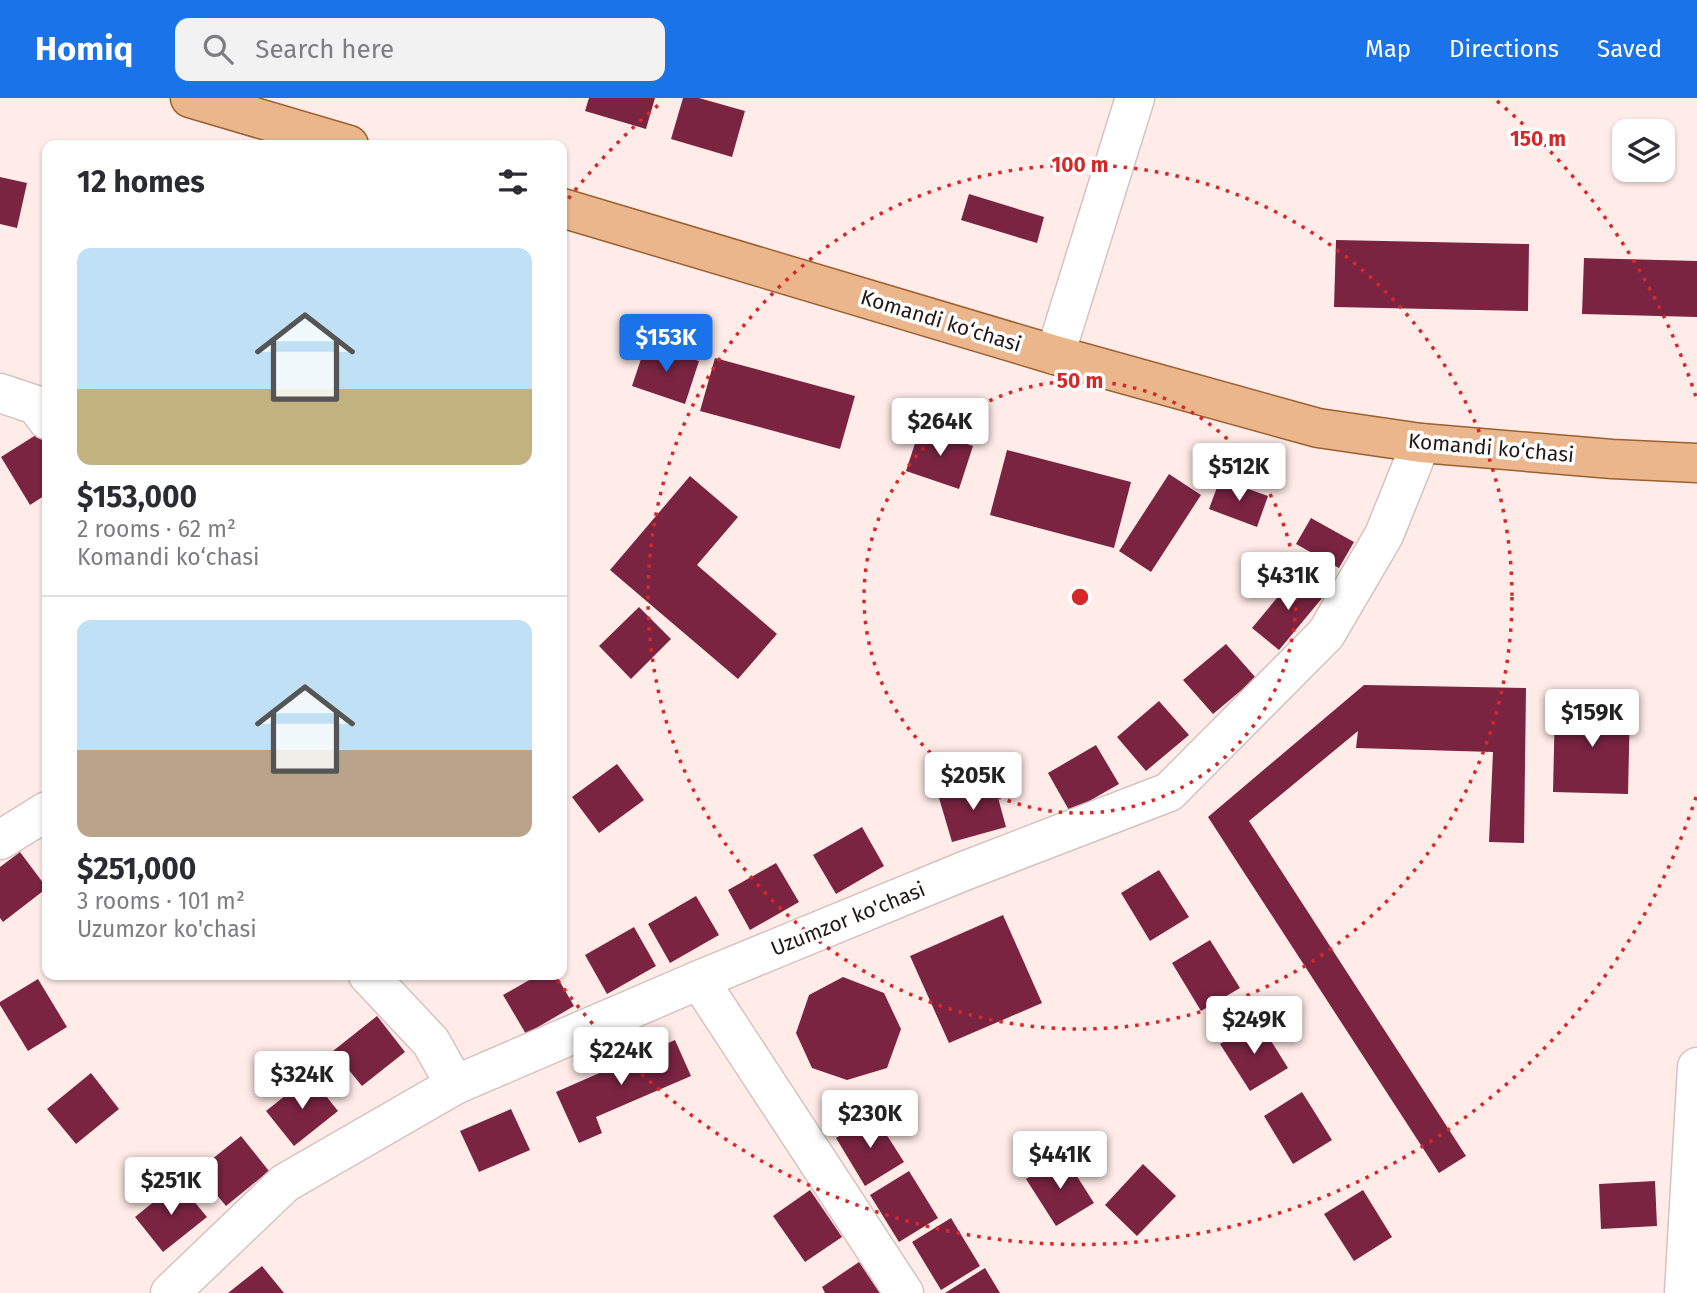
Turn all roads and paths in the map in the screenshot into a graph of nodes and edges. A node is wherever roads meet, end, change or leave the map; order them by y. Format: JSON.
{"nodes":[{"id":1,"x":1135,"y":98,"type":"edge"},
{"id":2,"x":206,"y":100,"type":"edge"},
{"id":3,"x":333,"y":140,"type":"edge"},
{"id":4,"x":567,"y":209,"type":"edge"},
{"id":5,"x":1055,"y":355,"type":"junction"},
{"id":6,"x":0,"y":393,"type":"edge"},
{"id":7,"x":42,"y":413,"type":"edge"},
{"id":8,"x":1421,"y":443,"type":"junction"},
{"id":9,"x":1697,"y":463,"type":"edge"},
{"id":10,"x":42,"y":814,"type":"edge"},
{"id":11,"x":0,"y":839,"type":"edge"},
{"id":12,"x":373,"y":980,"type":"edge"},
{"id":13,"x":699,"y":980,"type":"junction"},
{"id":14,"x":1697,"y":1067,"type":"edge"},
{"id":15,"x":455,"y":1085,"type":"junction"},
{"id":16,"x":170,"y":1293,"type":"edge"},
{"id":17,"x":904,"y":1293,"type":"edge"},
{"id":18,"x":1684,"y":1293,"type":"edge"}],
"edges":[{"from":1,"to":5,"type":"street"},
{"from":2,"to":3,"type":"main road"},
{"from":4,"to":5,"type":"main road","name":"Komandi ko‘chasi"},
{"from":5,"to":8,"type":"main road","name":"Komandi ko‘chasi"},
{"from":6,"to":7,"type":"street"},
{"from":8,"to":9,"type":"main road","name":"Komandi ko‘chasi"},
{"from":8,"to":13,"type":"street","name":"Uzumzor ko'chasi"},
{"from":10,"to":11,"type":"street"},
{"from":12,"to":15,"type":"street"},
{"from":13,"to":15,"type":"street","name":"Uzumzor ko'chasi"},
{"from":13,"to":17,"type":"street"},
{"from":14,"to":18,"type":"street"},
{"from":15,"to":16,"type":"street","name":"Uzumzor ko'chasi"}]}
